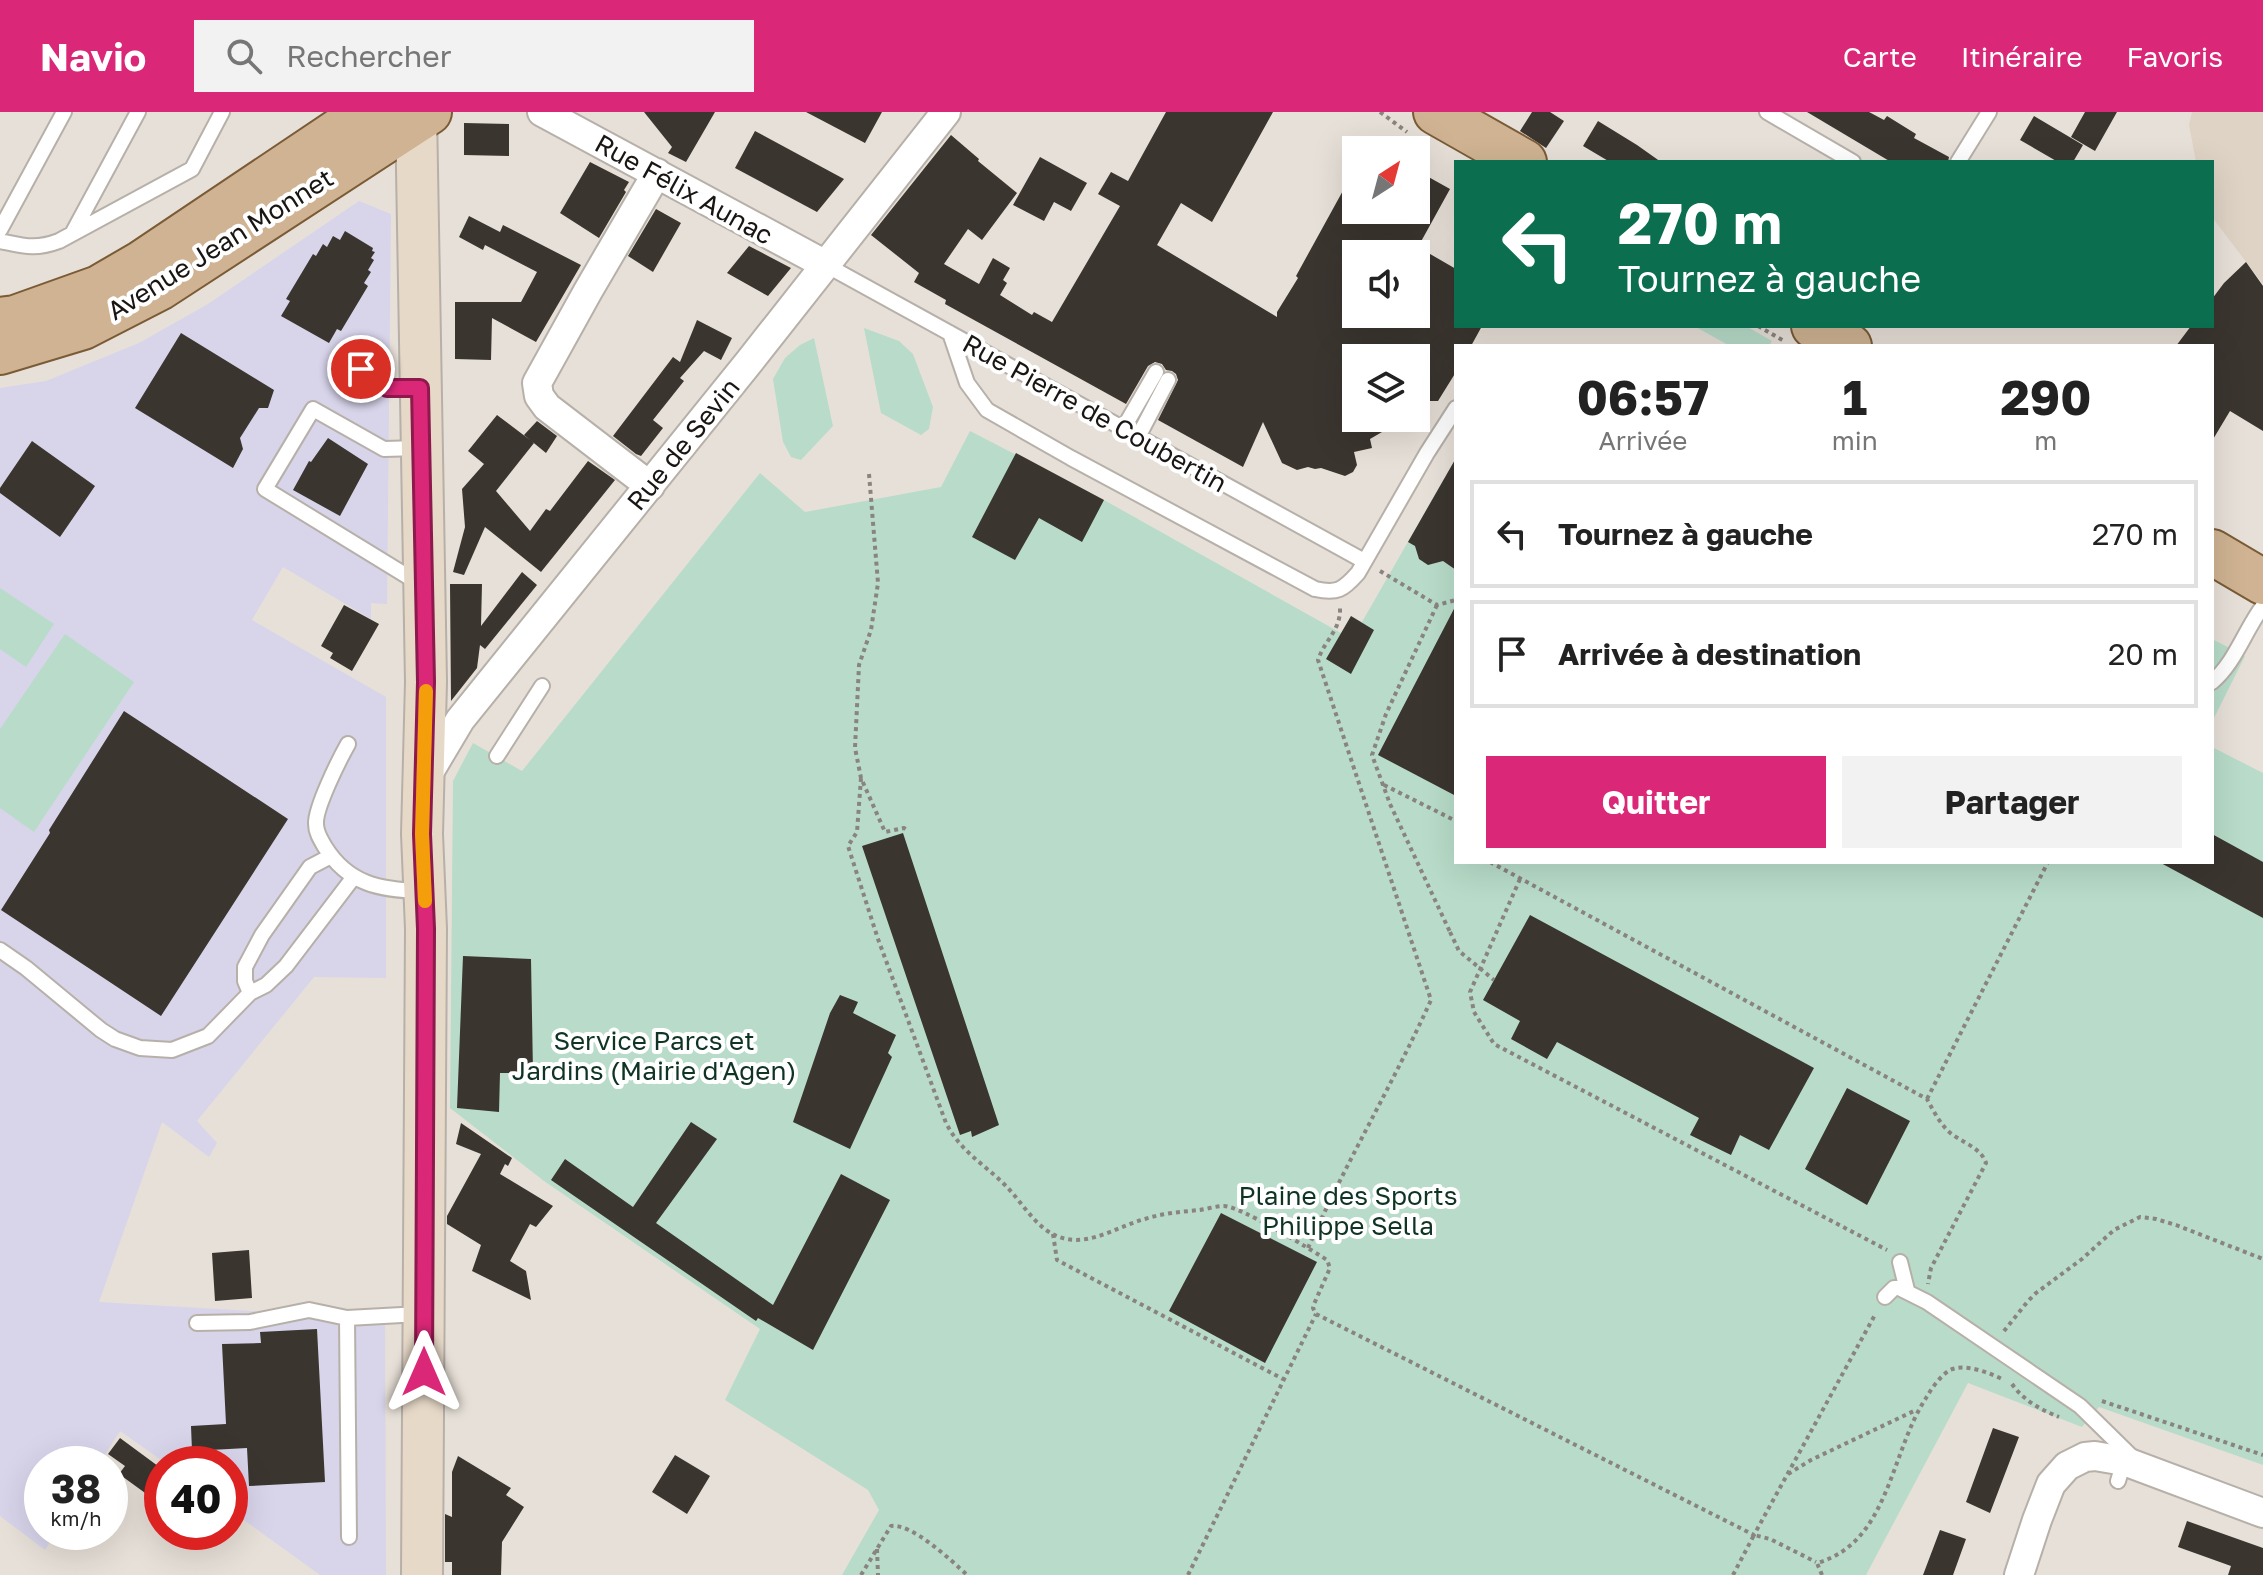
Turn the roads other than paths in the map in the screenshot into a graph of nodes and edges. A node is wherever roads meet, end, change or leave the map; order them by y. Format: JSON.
{"nodes":[{"id":1,"x":64,"y":112,"type":"edge"},
{"id":2,"x":138,"y":112,"type":"edge"},
{"id":3,"x":222,"y":112,"type":"edge"},
{"id":4,"x":367,"y":112,"type":"edge"},
{"id":5,"x":542,"y":112,"type":"edge"},
{"id":6,"x":946,"y":112,"type":"edge"},
{"id":7,"x":1436,"y":112,"type":"edge"},
{"id":8,"x":1767,"y":112,"type":"edge"},
{"id":9,"x":1989,"y":112,"type":"edge"},
{"id":10,"x":420,"y":115,"type":"edge"},
{"id":11,"x":1520,"y":160,"type":"edge"},
{"id":12,"x":1850,"y":160,"type":"edge"},
{"id":13,"x":1959,"y":160,"type":"edge"},
{"id":14,"x":657,"y":173,"type":"junction"},
{"id":15,"x":0,"y":230,"type":"edge"},
{"id":16,"x":72,"y":234,"type":"junction"},
{"id":17,"x":0,"y":241,"type":"edge"},
{"id":18,"x":826,"y":265,"type":"junction"},
{"id":19,"x":0,"y":320,"type":"edge"},
{"id":20,"x":1818,"y":328,"type":"edge"},
{"id":21,"x":950,"y":333,"type":"junction"},
{"id":22,"x":1846,"y":344,"type":"edge"},
{"id":23,"x":0,"y":352,"type":"edge"},
{"id":24,"x":361,"y":369,"type":"dead end"},
{"id":25,"x":420,"y":388,"type":"junction"},
{"id":26,"x":1454,"y":411,"type":"edge"},
{"id":27,"x":1123,"y":429,"type":"junction"},
{"id":28,"x":1138,"y":437,"type":"junction"},
{"id":29,"x":421,"y":448,"type":"junction"},
{"id":30,"x":650,"y":486,"type":"junction"},
{"id":31,"x":2214,"y":553,"type":"edge"},
{"id":32,"x":1364,"y":561,"type":"junction"},
{"id":33,"x":2263,"y":582,"type":"edge"},
{"id":34,"x":424,"y":586,"type":"junction"},
{"id":35,"x":2263,"y":606,"type":"edge"},
{"id":36,"x":2214,"y":680,"type":"edge"},
{"id":37,"x":542,"y":686,"type":"dead end"},
{"id":38,"x":348,"y":744,"type":"dead end"},
{"id":39,"x":497,"y":756,"type":"dead end"},
{"id":40,"x":424,"y":779,"type":"junction"},
{"id":41,"x":331,"y":856,"type":"junction"},
{"id":42,"x":353,"y":878,"type":"junction"},
{"id":43,"x":424,"y":891,"type":"junction"},
{"id":44,"x":0,"y":950,"type":"edge"},
{"id":45,"x":250,"y":993,"type":"junction"},
{"id":46,"x":1900,"y":1262,"type":"road end"},
{"id":47,"x":1907,"y":1290,"type":"junction"},
{"id":48,"x":1885,"y":1297,"type":"road end"},
{"id":49,"x":424,"y":1314,"type":"junction"},
{"id":50,"x":347,"y":1318,"type":"junction"},
{"id":51,"x":197,"y":1323,"type":"dead end"},
{"id":52,"x":2128,"y":1469,"type":"junction"},
{"id":53,"x":2263,"y":1513,"type":"edge"},
{"id":54,"x":349,"y":1537,"type":"dead end"},
{"id":55,"x":422,"y":1575,"type":"edge"},
{"id":56,"x":2019,"y":1575,"type":"edge"}],
"edges":[{"from":1,"to":15,"type":"lane"},
{"from":2,"to":16,"type":"lane"},
{"from":3,"to":16,"type":"lane"},
{"from":4,"to":19,"type":"main road","name":"Avenue Jean Monnet"},
{"from":5,"to":14,"type":"street","name":"Rue Félix Aunac"},
{"from":6,"to":18,"type":"street","name":"Rue de Sevin"},
{"from":7,"to":11,"type":"main road"},
{"from":8,"to":12,"type":"lane"},
{"from":9,"to":13,"type":"lane"},
{"from":10,"to":23,"type":"main road","name":"Avenue Jean Monnet"},
{"from":10,"to":25,"type":"street"},
{"from":14,"to":18,"type":"street","name":"Rue Félix Aunac"},
{"from":14,"to":30,"type":"street"},
{"from":16,"to":17,"type":"lane"},
{"from":18,"to":21,"type":"lane","name":"Rue Pierre de Coubertin"},
{"from":18,"to":30,"type":"street","name":"Rue de Sevin"},
{"from":20,"to":22,"type":"main road"},
{"from":21,"to":27,"type":"lane","name":"Rue Pierre de Coubertin"},
{"from":21,"to":32,"type":"lane"},
{"from":24,"to":25,"type":"lane"},
{"from":25,"to":29,"type":"street"},
{"from":26,"to":32,"type":"lane"},
{"from":27,"to":28,"type":"lane","name":"Rue Pierre de Coubertin"},
{"from":27,"to":28,"type":"lane"},
{"from":28,"to":32,"type":"lane","name":"Rue Pierre de Coubertin"},
{"from":29,"to":34,"type":"street"},
{"from":29,"to":34,"type":"lane"},
{"from":30,"to":40,"type":"street","name":"Rue de Sevin"},
{"from":31,"to":33,"type":"main road"},
{"from":34,"to":40,"type":"street"},
{"from":35,"to":36,"type":"lane"},
{"from":37,"to":39,"type":"lane"},
{"from":38,"to":41,"type":"lane"},
{"from":40,"to":43,"type":"street"},
{"from":41,"to":42,"type":"lane"},
{"from":41,"to":45,"type":"lane"},
{"from":42,"to":43,"type":"lane"},
{"from":42,"to":45,"type":"lane"},
{"from":43,"to":49,"type":"street"},
{"from":44,"to":45,"type":"lane"},
{"from":46,"to":47,"type":"lane"},
{"from":47,"to":48,"type":"lane"},
{"from":47,"to":52,"type":"lane"},
{"from":49,"to":50,"type":"lane"},
{"from":49,"to":55,"type":"street"},
{"from":50,"to":51,"type":"lane"},
{"from":50,"to":54,"type":"lane"},
{"from":52,"to":53,"type":"street"},
{"from":52,"to":56,"type":"street"}]}
